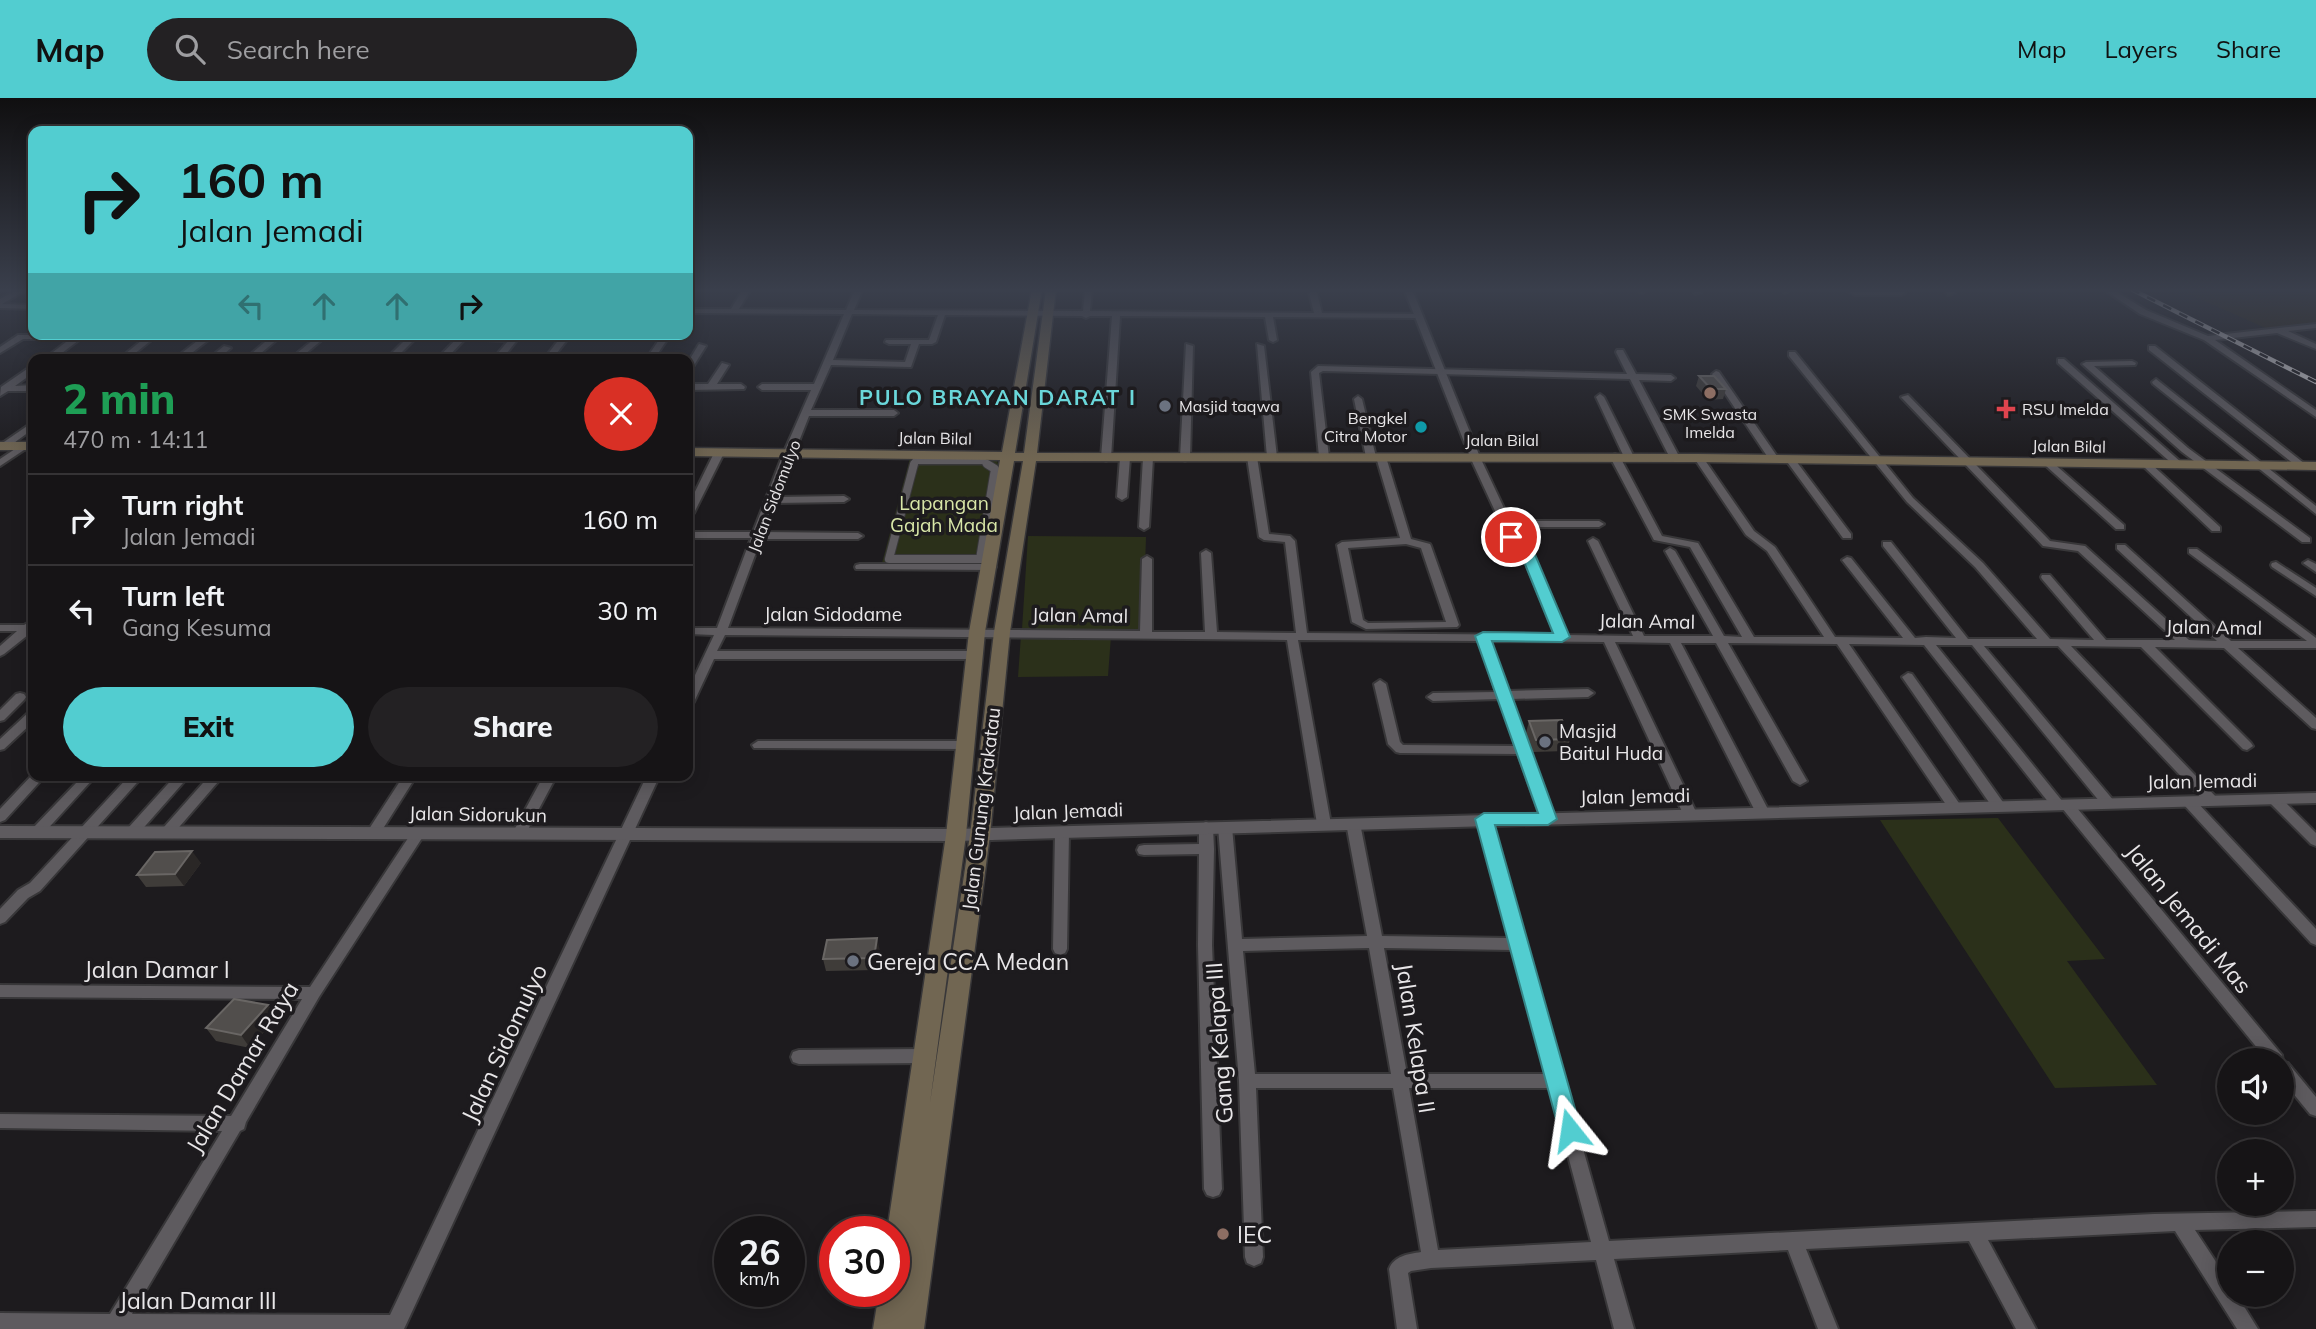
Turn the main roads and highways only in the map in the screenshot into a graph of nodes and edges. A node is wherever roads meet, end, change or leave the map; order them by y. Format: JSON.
{"nodes":[{"id":1,"x":1027,"y":346,"type":"edge"},
{"id":2,"x":1044,"y":346,"type":"edge"},
{"id":3,"x":2,"y":446,"type":"edge"},
{"id":4,"x":28,"y":446,"type":"edge"},
{"id":5,"x":693,"y":452,"type":"edge"},
{"id":6,"x":1005,"y":457,"type":"junction"},
{"id":7,"x":1030,"y":457,"type":"junction"},
{"id":8,"x":2309,"y":466,"type":"edge"},
{"id":9,"x":902,"y":1216,"type":"edge"},
{"id":10,"x":890,"y":1307,"type":"edge"},
{"id":11,"x":887,"y":1329,"type":"edge"},
{"id":12,"x":910,"y":1329,"type":"edge"}],
"edges":[{"from":1,"to":6,"type":"main road","name":"Jalan Gunung Krakatau"},
{"from":2,"to":7,"type":"main road","name":"Jalan Gunung Krakatau"},
{"from":3,"to":4,"type":"main road"},
{"from":5,"to":6,"type":"main road","name":"Jalan Bilal"},
{"from":6,"to":7,"type":"main road","name":"Jalan Bilal"},
{"from":6,"to":9,"type":"main road","name":"Jalan Gunung Krakatau"},
{"from":7,"to":8,"type":"main road","name":"Jalan Bilal"},
{"from":7,"to":12,"type":"main road","name":"Jalan Gunung Krakatau"},
{"from":10,"to":11,"type":"main road"}]}
